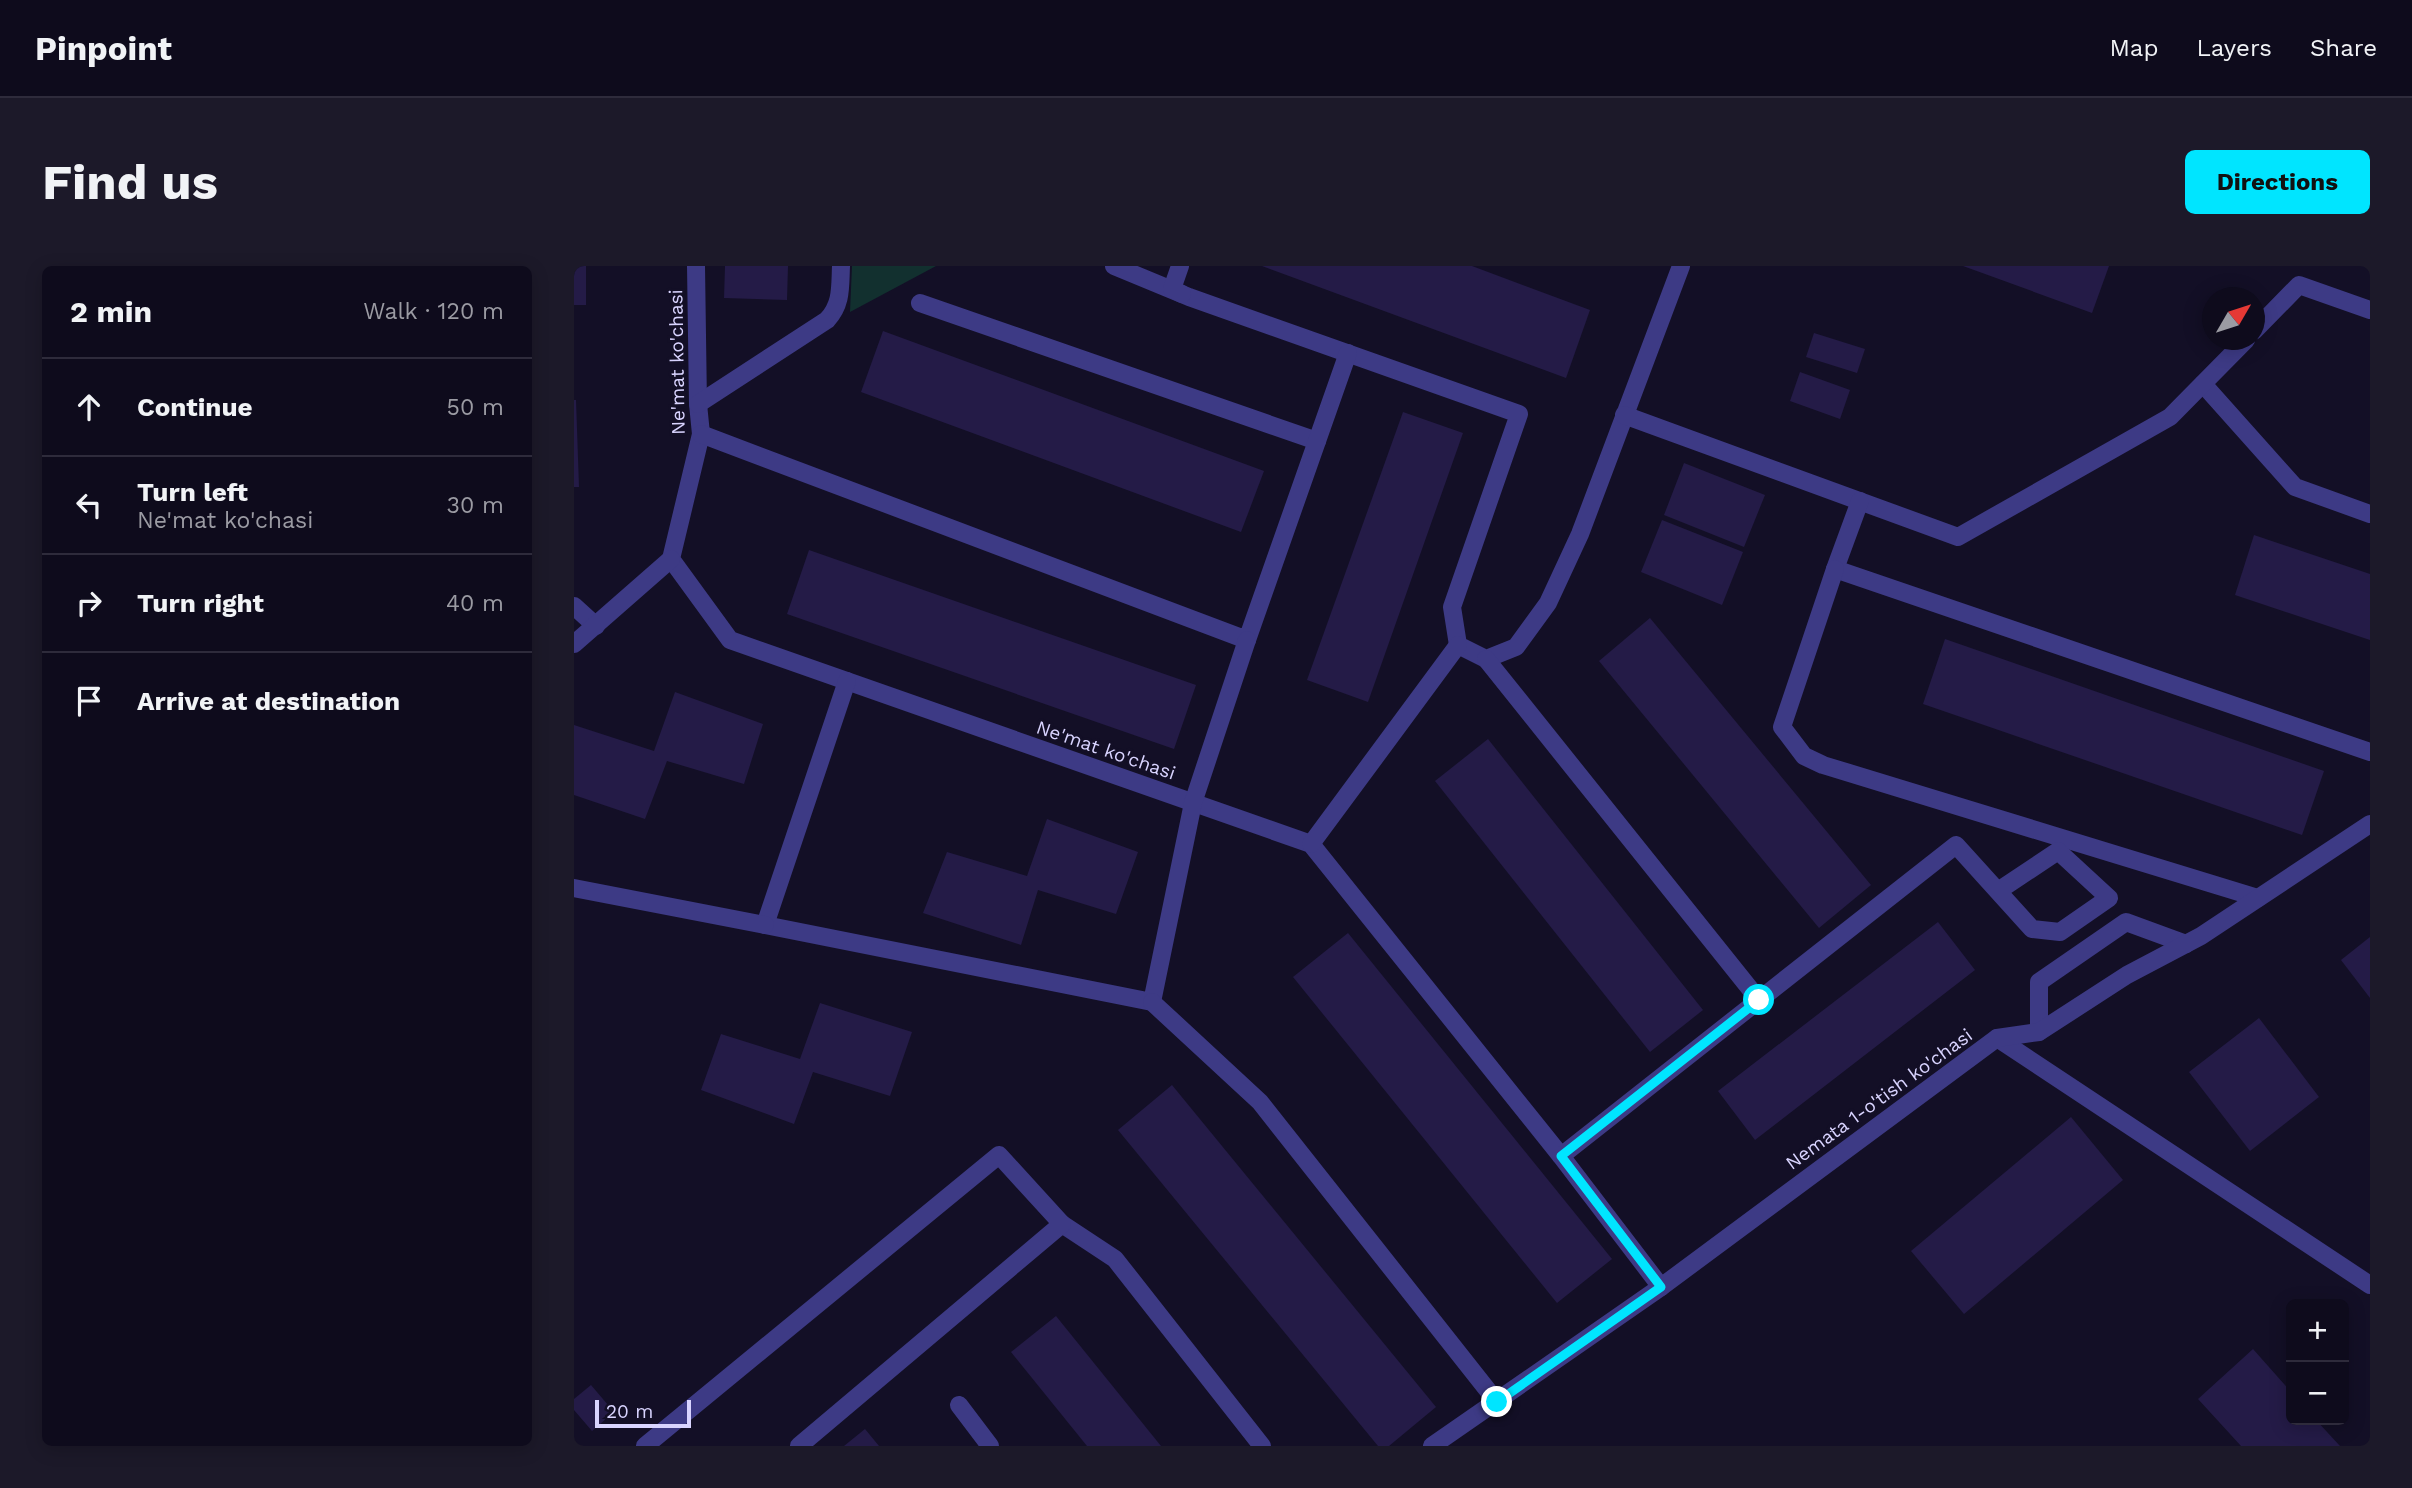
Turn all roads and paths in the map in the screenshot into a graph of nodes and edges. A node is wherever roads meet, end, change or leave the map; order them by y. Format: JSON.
{"nodes":[{"id":1,"x":696,"y":266,"type":"edge"},
{"id":2,"x":841,"y":266,"type":"edge"},
{"id":3,"x":1114,"y":266,"type":"edge"},
{"id":4,"x":1180,"y":266,"type":"edge"},
{"id":5,"x":1681,"y":266,"type":"edge"},
{"id":6,"x":1189,"y":298,"type":"junction"},
{"id":7,"x":919,"y":303,"type":"dead end"},
{"id":8,"x":2370,"y":310,"type":"edge"},
{"id":9,"x":2265,"y":321,"type":"edge"},
{"id":10,"x":2236,"y":350,"type":"edge"},
{"id":11,"x":1349,"y":353,"type":"junction"},
{"id":12,"x":2203,"y":384,"type":"junction"},
{"id":13,"x":698,"y":404,"type":"junction"},
{"id":14,"x":1625,"y":415,"type":"junction"},
{"id":15,"x":701,"y":434,"type":"junction"},
{"id":16,"x":1317,"y":441,"type":"junction"},
{"id":17,"x":1860,"y":502,"type":"junction"},
{"id":18,"x":2370,"y":514,"type":"edge"},
{"id":19,"x":671,"y":559,"type":"junction"},
{"id":20,"x":1835,"y":569,"type":"junction"},
{"id":21,"x":574,"y":606,"type":"edge"},
{"id":22,"x":596,"y":626,"type":"junction"},
{"id":23,"x":1247,"y":640,"type":"junction"},
{"id":24,"x":574,"y":644,"type":"edge"},
{"id":25,"x":1458,"y":645,"type":"junction"},
{"id":26,"x":1486,"y":659,"type":"junction"},
{"id":27,"x":847,"y":681,"type":"junction"},
{"id":28,"x":2370,"y":752,"type":"edge"},
{"id":29,"x":1193,"y":803,"type":"junction"},
{"id":30,"x":2370,"y":824,"type":"edge"},
{"id":31,"x":1311,"y":844,"type":"junction"},
{"id":32,"x":574,"y":888,"type":"edge"},
{"id":33,"x":1998,"y":891,"type":"junction"},
{"id":34,"x":2258,"y":898,"type":"junction"},
{"id":35,"x":765,"y":925,"type":"junction"},
{"id":36,"x":2186,"y":944,"type":"junction"},
{"id":37,"x":1759,"y":1000,"type":"junction"},
{"id":38,"x":1152,"y":1002,"type":"junction"},
{"id":39,"x":2039,"y":1032,"type":"junction"},
{"id":40,"x":1997,"y":1038,"type":"junction"},
{"id":41,"x":1561,"y":1156,"type":"junction"},
{"id":42,"x":1062,"y":1224,"type":"junction"},
{"id":43,"x":2370,"y":1285,"type":"edge"},
{"id":44,"x":1661,"y":1287,"type":"junction"},
{"id":45,"x":1497,"y":1402,"type":"junction"},
{"id":46,"x":959,"y":1405,"type":"dead end"},
{"id":47,"x":645,"y":1446,"type":"edge"},
{"id":48,"x":799,"y":1446,"type":"edge"},
{"id":49,"x":990,"y":1446,"type":"edge"},
{"id":50,"x":1262,"y":1446,"type":"edge"},
{"id":51,"x":1432,"y":1446,"type":"edge"}],
"edges":[{"from":1,"to":13,"type":"street","name":"Ne'mat ko'chasi"},
{"from":2,"to":13,"type":"street"},
{"from":3,"to":6,"type":"street"},
{"from":4,"to":6,"type":"street"},
{"from":5,"to":14,"type":"street"},
{"from":6,"to":11,"type":"street"},
{"from":7,"to":16,"type":"street"},
{"from":8,"to":9,"type":"street"},
{"from":10,"to":12,"type":"street"},
{"from":11,"to":16,"type":"street"},
{"from":11,"to":25,"type":"street"},
{"from":12,"to":17,"type":"street"},
{"from":12,"to":18,"type":"street"},
{"from":13,"to":15,"type":"street","name":"Ne'mat ko'chasi"},
{"from":14,"to":17,"type":"street"},
{"from":14,"to":26,"type":"street"},
{"from":15,"to":19,"type":"street","name":"Ne'mat ko'chasi"},
{"from":15,"to":23,"type":"street"},
{"from":16,"to":23,"type":"street"},
{"from":17,"to":20,"type":"street"},
{"from":19,"to":22,"type":"street"},
{"from":19,"to":27,"type":"street","name":"Ne'mat ko'chasi"},
{"from":20,"to":28,"type":"street"},
{"from":20,"to":34,"type":"street"},
{"from":21,"to":22,"type":"street"},
{"from":22,"to":24,"type":"street"},
{"from":23,"to":29,"type":"street"},
{"from":25,"to":26,"type":"street"},
{"from":25,"to":31,"type":"street"},
{"from":26,"to":37,"type":"street"},
{"from":27,"to":29,"type":"street","name":"Ne'mat ko'chasi"},
{"from":27,"to":35,"type":"street"},
{"from":29,"to":31,"type":"street","name":"Ne'mat ko'chasi"},
{"from":29,"to":38,"type":"street"},
{"from":30,"to":34,"type":"street","name":"Nemata 1-o'tish ko'chasi"},
{"from":31,"to":41,"type":"street"},
{"from":32,"to":35,"type":"street"},
{"from":33,"to":33,"type":"street"},
{"from":33,"to":37,"type":"street"},
{"from":34,"to":36,"type":"street","name":"Nemata 1-o'tish ko'chasi"},
{"from":35,"to":38,"type":"street"},
{"from":36,"to":39,"type":"street","name":"Nemata 1-o'tish ko'chasi"},
{"from":36,"to":39,"type":"street"},
{"from":37,"to":41,"type":"street"},
{"from":38,"to":45,"type":"street"},
{"from":39,"to":40,"type":"street","name":"Nemata 1-o'tish ko'chasi"},
{"from":40,"to":43,"type":"street"},
{"from":40,"to":44,"type":"street","name":"Nemata 1-o'tish ko'chasi"},
{"from":41,"to":44,"type":"street"},
{"from":42,"to":47,"type":"street"},
{"from":42,"to":48,"type":"street"},
{"from":42,"to":50,"type":"street"},
{"from":44,"to":45,"type":"street","name":"Nemata 1-o'tish ko'chasi"},
{"from":45,"to":51,"type":"street","name":"Nemata 1-o'tish ko'chasi"},
{"from":46,"to":49,"type":"street"}]}
